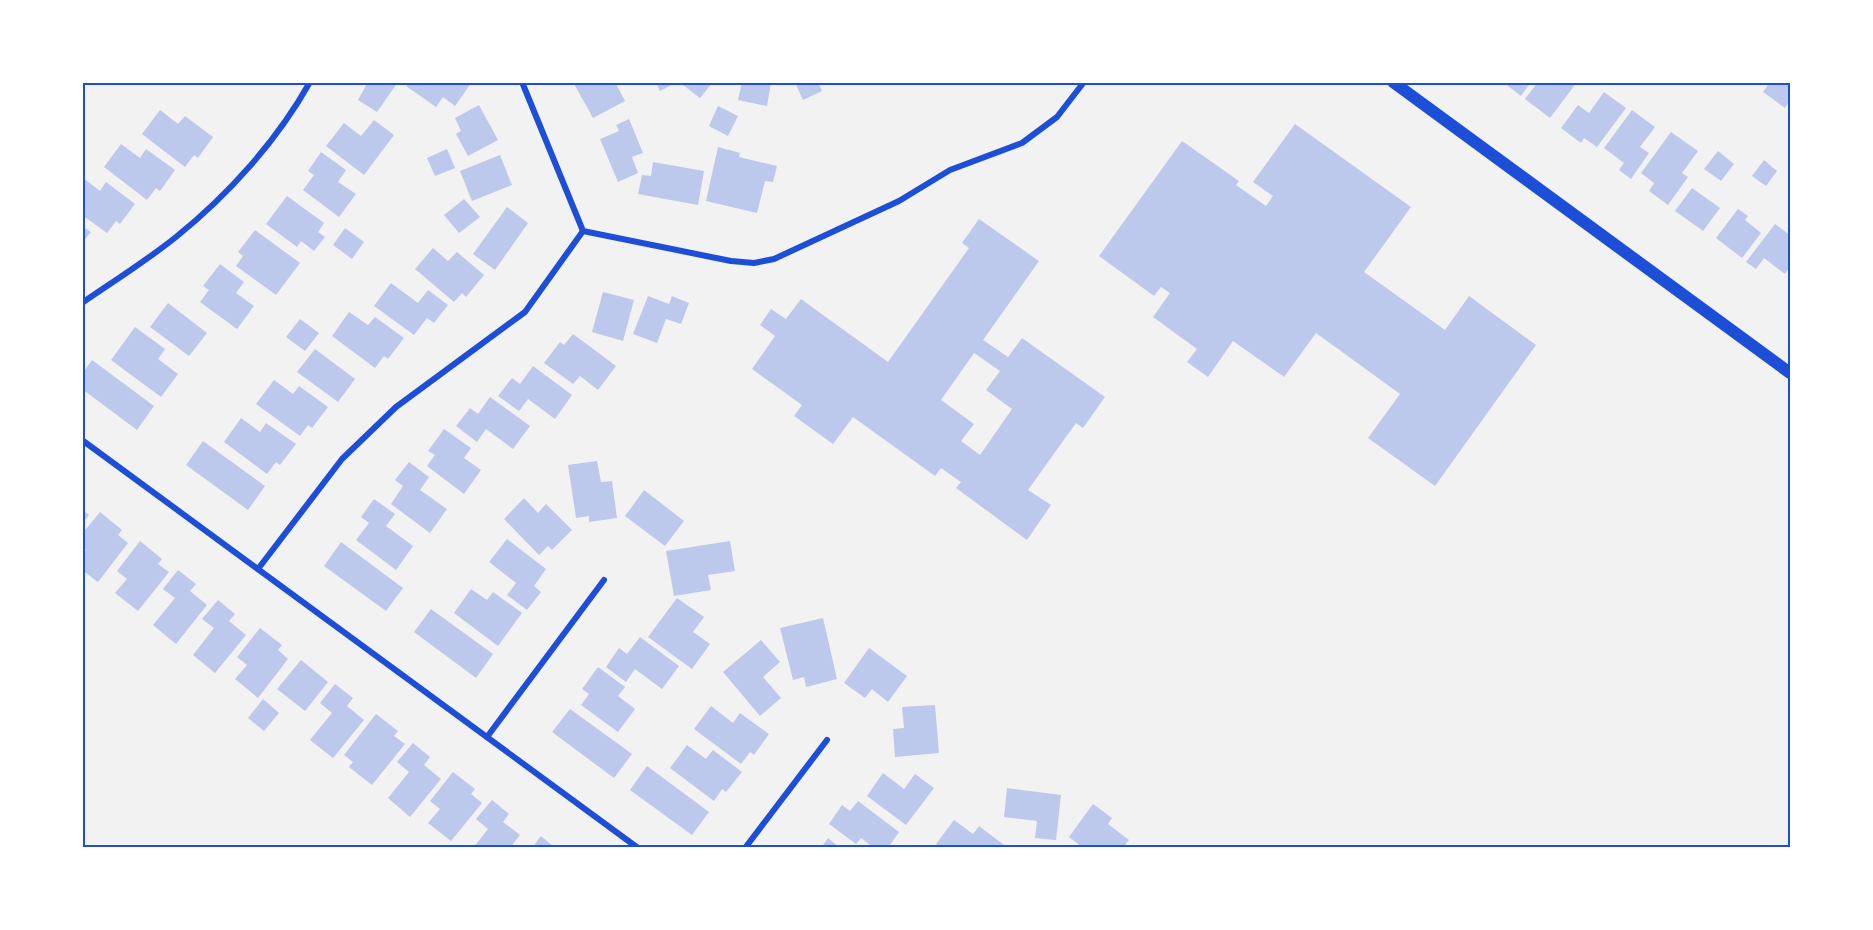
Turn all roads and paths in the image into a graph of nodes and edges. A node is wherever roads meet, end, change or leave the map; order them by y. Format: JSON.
{"nodes":[{"id":1,"x":310,"y":82,"type":"edge"},
{"id":2,"x":522,"y":82,"type":"edge"},
{"id":3,"x":1084,"y":82,"type":"edge"},
{"id":4,"x":1393,"y":82,"type":"edge"},
{"id":5,"x":583,"y":231,"type":"junction"},
{"id":6,"x":82,"y":303,"type":"edge"},
{"id":7,"x":1791,"y":372,"type":"edge"},
{"id":8,"x":82,"y":440,"type":"edge"},
{"id":9,"x":258,"y":569,"type":"junction"},
{"id":10,"x":604,"y":580,"type":"dead end"},
{"id":11,"x":487,"y":737,"type":"junction"},
{"id":12,"x":827,"y":740,"type":"dead end"},
{"id":13,"x":638,"y":848,"type":"edge"},
{"id":14,"x":745,"y":848,"type":"edge"}],
"edges":[{"from":1,"to":6,"type":"street"},
{"from":2,"to":5,"type":"street"},
{"from":3,"to":5,"type":"street"},
{"from":4,"to":7,"type":"main road"},
{"from":5,"to":9,"type":"street"},
{"from":8,"to":9,"type":"street"},
{"from":9,"to":11,"type":"street"},
{"from":10,"to":11,"type":"street"},
{"from":11,"to":13,"type":"street"},
{"from":12,"to":14,"type":"street"}]}
